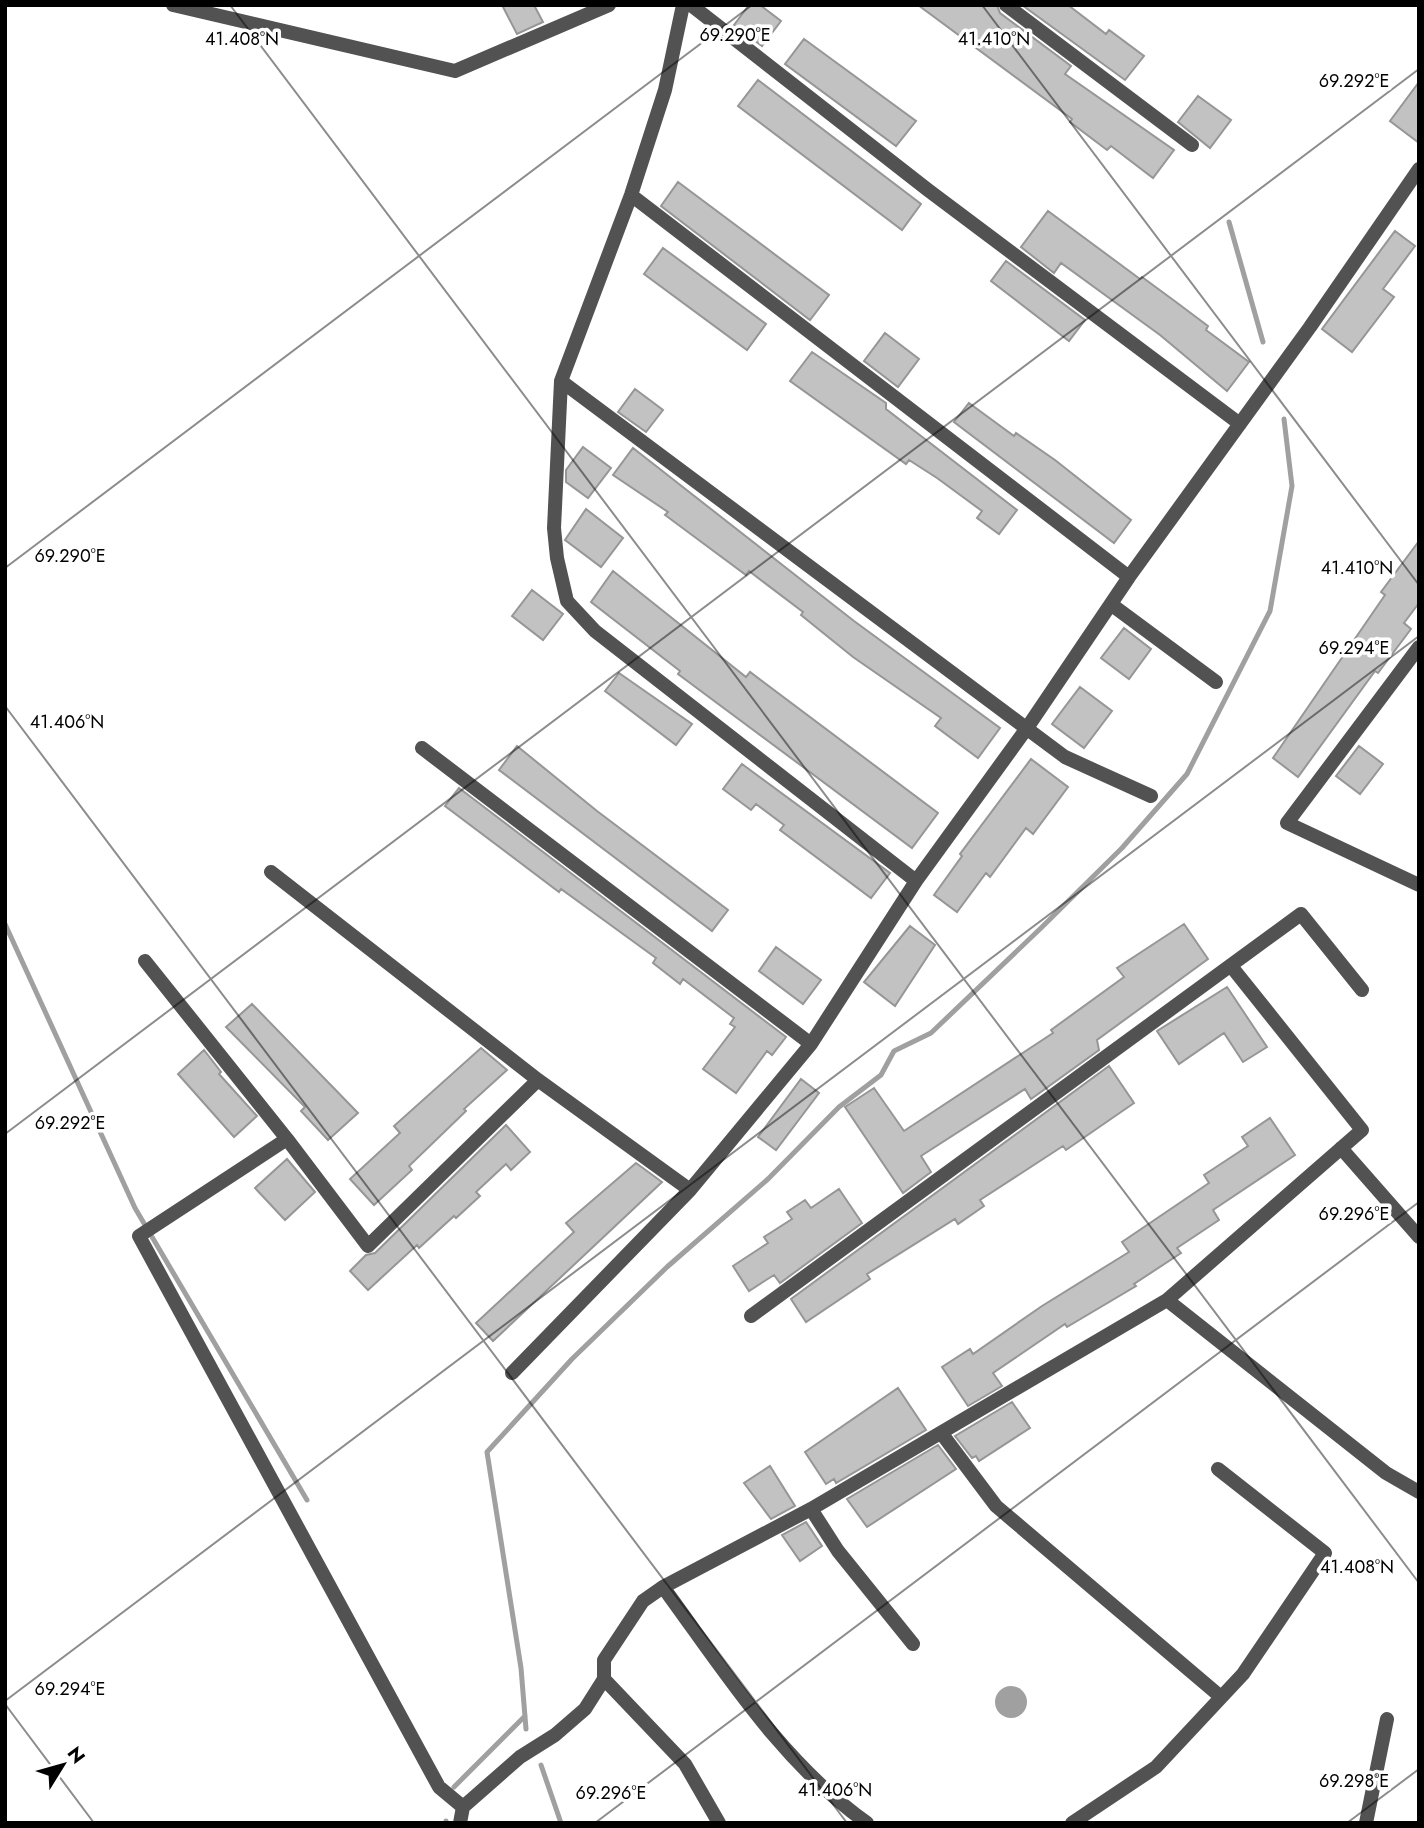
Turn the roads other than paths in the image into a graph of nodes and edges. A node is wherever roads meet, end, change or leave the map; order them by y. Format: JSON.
{"nodes":[{"id":1,"x":173,"y":5,"type":"edge"},
{"id":2,"x":609,"y":5,"type":"edge"},
{"id":3,"x":683,"y":5,"type":"edge"},
{"id":4,"x":691,"y":5,"type":"edge"},
{"id":5,"x":1006,"y":5,"type":"edge"},
{"id":6,"x":1192,"y":145,"type":"dead end"},
{"id":7,"x":1419,"y":169,"type":"edge"},
{"id":8,"x":631,"y":195,"type":"junction"},
{"id":9,"x":561,"y":381,"type":"junction"},
{"id":10,"x":1240,"y":424,"type":"junction"},
{"id":11,"x":1129,"y":578,"type":"junction"},
{"id":12,"x":1112,"y":605,"type":"junction"},
{"id":13,"x":1419,"y":647,"type":"edge"},
{"id":14,"x":1216,"y":682,"type":"dead end"},
{"id":15,"x":1027,"y":728,"type":"junction"},
{"id":16,"x":422,"y":748,"type":"dead end"},
{"id":17,"x":1151,"y":796,"type":"dead end"},
{"id":18,"x":271,"y":872,"type":"dead end"},
{"id":19,"x":916,"y":881,"type":"junction"},
{"id":20,"x":1419,"y":885,"type":"edge"},
{"id":21,"x":145,"y":961,"type":"dead end"},
{"id":22,"x":1231,"y":966,"type":"junction"},
{"id":23,"x":1362,"y":990,"type":"dead end"},
{"id":24,"x":811,"y":1044,"type":"junction"},
{"id":25,"x":538,"y":1080,"type":"junction"},
{"id":26,"x":287,"y":1139,"type":"junction"},
{"id":27,"x":1341,"y":1148,"type":"junction"},
{"id":28,"x":690,"y":1190,"type":"junction"},
{"id":29,"x":1419,"y":1237,"type":"edge"},
{"id":30,"x":1167,"y":1300,"type":"junction"},
{"id":31,"x":751,"y":1315,"type":"dead end"},
{"id":32,"x":512,"y":1373,"type":"dead end"},
{"id":33,"x":942,"y":1434,"type":"junction"},
{"id":34,"x":1217,"y":1469,"type":"dead end"},
{"id":35,"x":1419,"y":1492,"type":"edge"},
{"id":36,"x":811,"y":1509,"type":"junction"},
{"id":37,"x":663,"y":1587,"type":"junction"},
{"id":38,"x":912,"y":1644,"type":"dead end"},
{"id":39,"x":604,"y":1679,"type":"junction"},
{"id":40,"x":1221,"y":1697,"type":"junction"},
{"id":41,"x":1387,"y":1719,"type":"dead end"},
{"id":42,"x":463,"y":1807,"type":"junction"},
{"id":43,"x":460,"y":1823,"type":"edge"},
{"id":44,"x":719,"y":1823,"type":"edge"},
{"id":45,"x":867,"y":1823,"type":"edge"},
{"id":46,"x":1072,"y":1823,"type":"edge"},
{"id":47,"x":1366,"y":1823,"type":"edge"}],
"edges":[{"from":1,"to":2,"type":"street"},
{"from":3,"to":8,"type":"street"},
{"from":4,"to":10,"type":"street"},
{"from":5,"to":6,"type":"street"},
{"from":7,"to":10,"type":"street"},
{"from":8,"to":9,"type":"street"},
{"from":8,"to":11,"type":"street"},
{"from":9,"to":15,"type":"street"},
{"from":9,"to":19,"type":"street"},
{"from":10,"to":11,"type":"street"},
{"from":11,"to":12,"type":"street"},
{"from":12,"to":14,"type":"street"},
{"from":12,"to":15,"type":"street"},
{"from":13,"to":20,"type":"street"},
{"from":15,"to":17,"type":"street"},
{"from":15,"to":19,"type":"street"},
{"from":16,"to":24,"type":"street"},
{"from":18,"to":25,"type":"street"},
{"from":19,"to":24,"type":"street"},
{"from":21,"to":26,"type":"street"},
{"from":22,"to":23,"type":"street"},
{"from":22,"to":27,"type":"street"},
{"from":22,"to":31,"type":"street"},
{"from":24,"to":28,"type":"street"},
{"from":25,"to":26,"type":"street"},
{"from":25,"to":28,"type":"street"},
{"from":26,"to":42,"type":"street"},
{"from":27,"to":29,"type":"street"},
{"from":27,"to":30,"type":"street"},
{"from":28,"to":32,"type":"street"},
{"from":30,"to":33,"type":"street"},
{"from":30,"to":35,"type":"street"},
{"from":33,"to":36,"type":"street"},
{"from":33,"to":40,"type":"street"},
{"from":34,"to":40,"type":"street"},
{"from":36,"to":37,"type":"street"},
{"from":36,"to":38,"type":"street"},
{"from":37,"to":39,"type":"street"},
{"from":37,"to":45,"type":"street"},
{"from":39,"to":42,"type":"street"},
{"from":39,"to":44,"type":"street"},
{"from":40,"to":46,"type":"street"},
{"from":41,"to":47,"type":"street"},
{"from":42,"to":43,"type":"street"}]}
